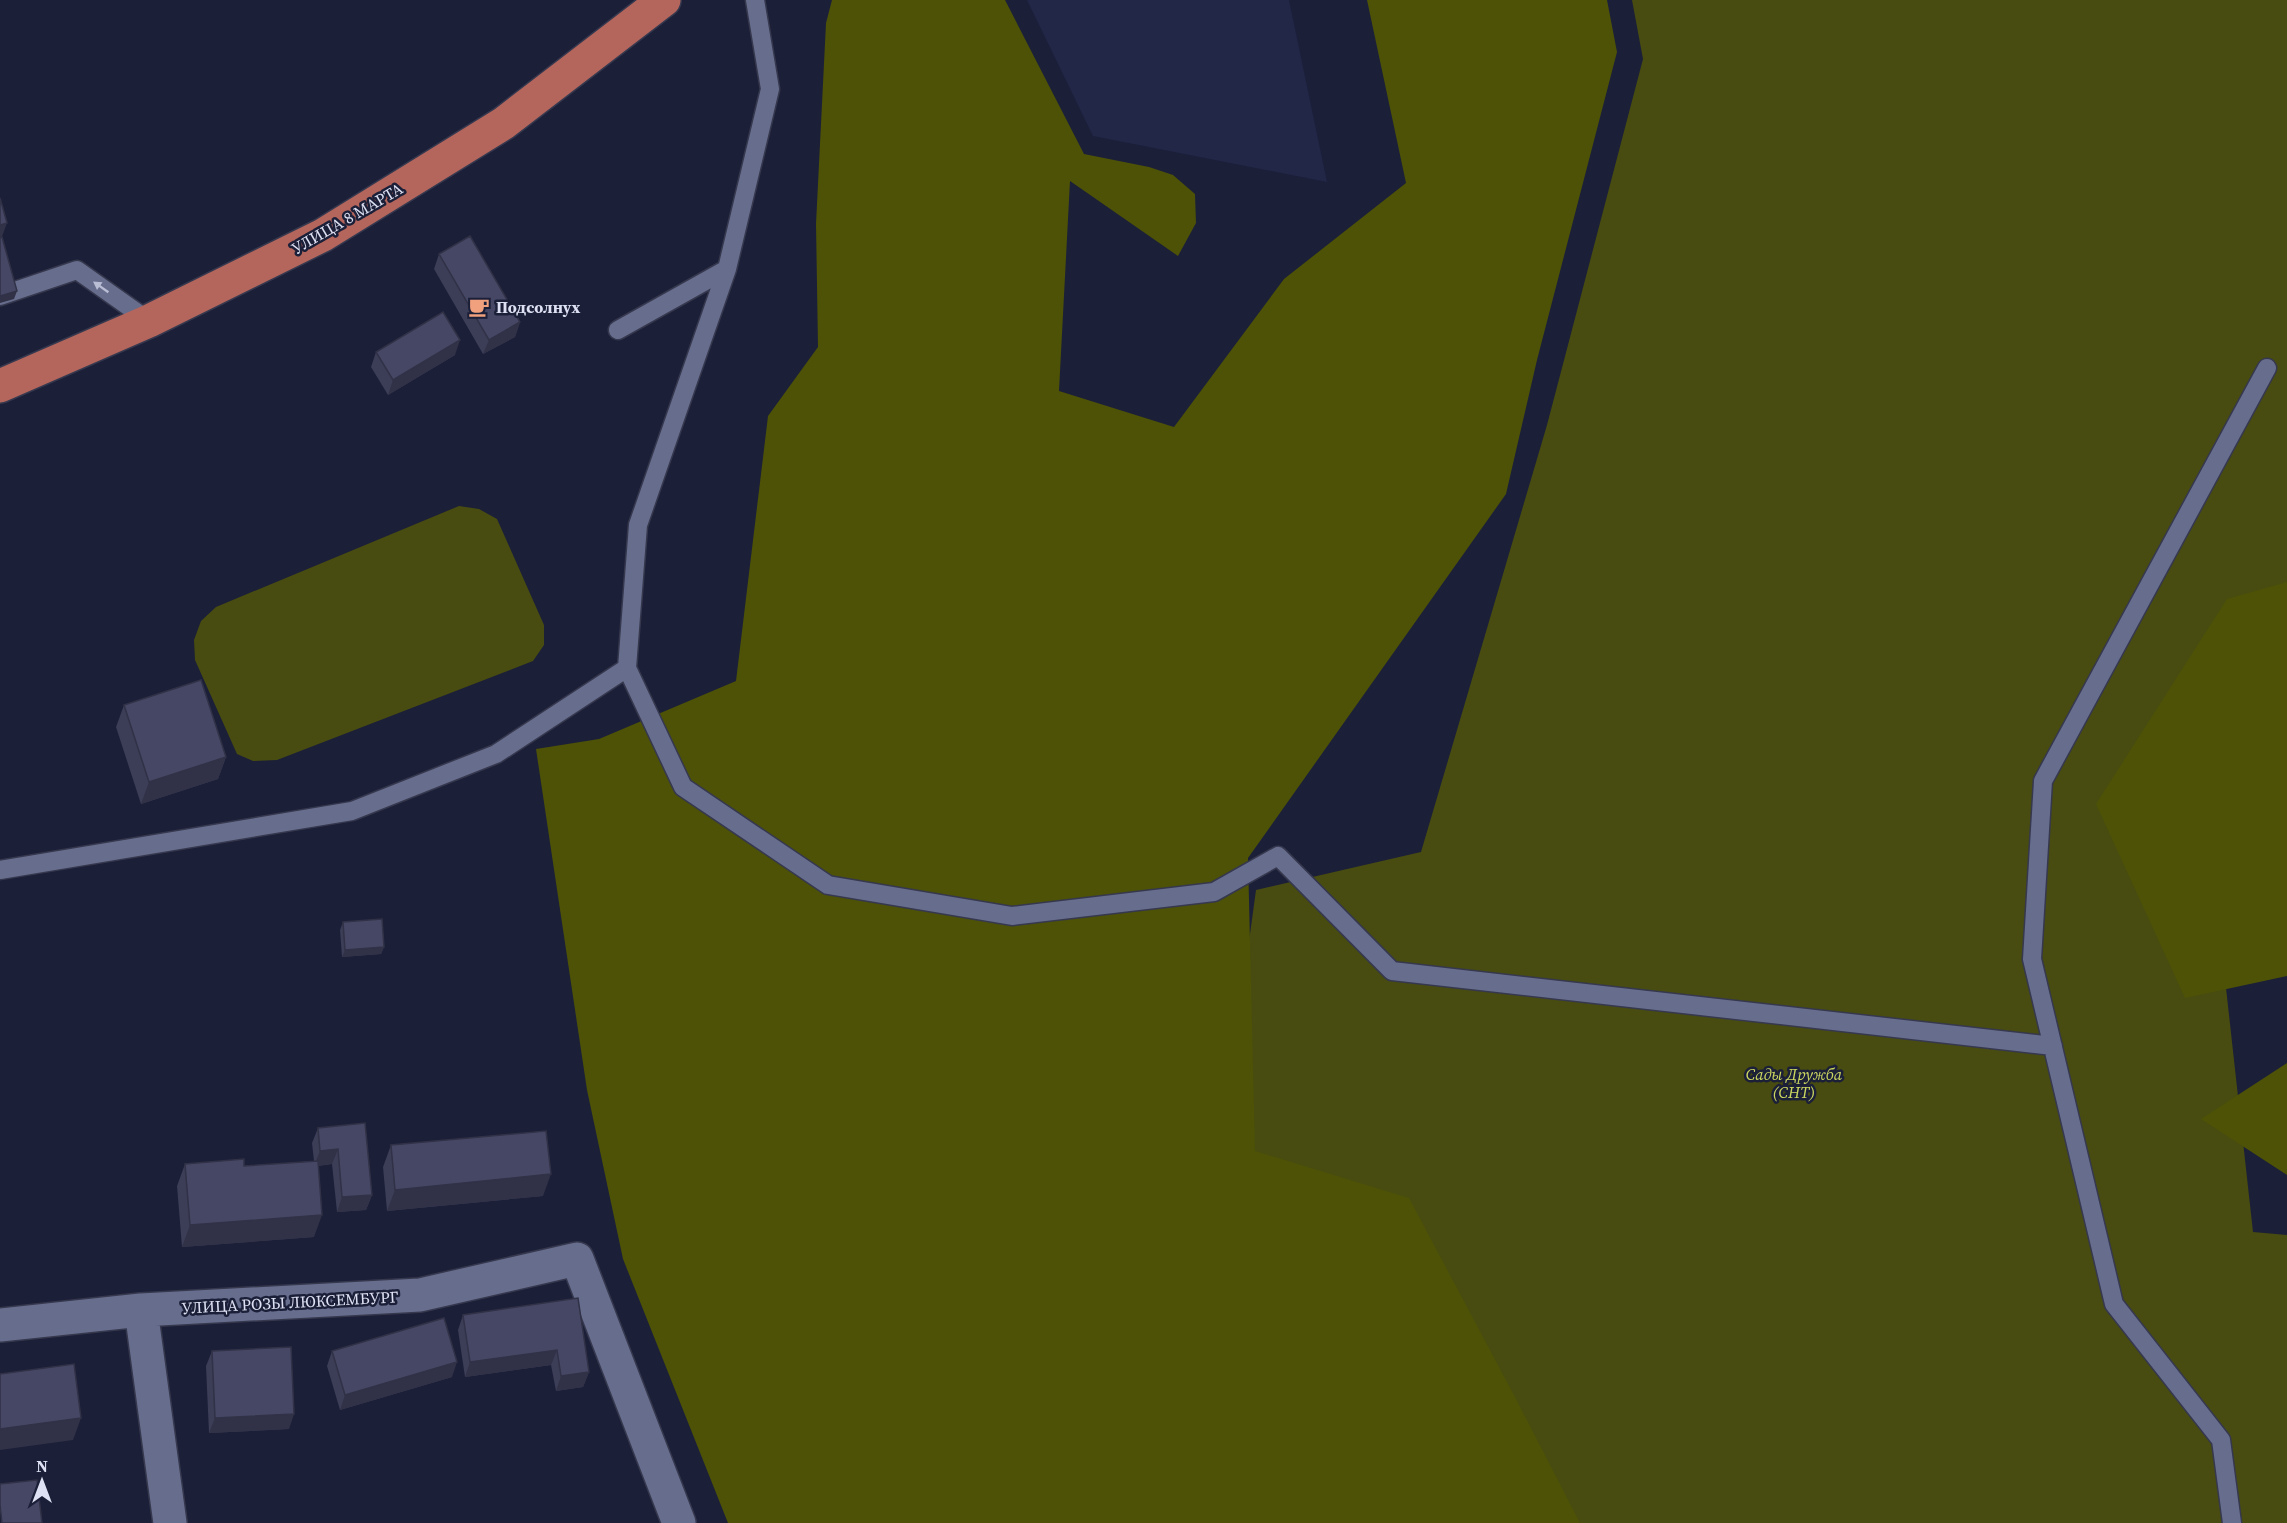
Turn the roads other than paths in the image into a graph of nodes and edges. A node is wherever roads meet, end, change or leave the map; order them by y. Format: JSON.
{"nodes":[{"id":1,"x":664,"y":0,"type":"edge"},
{"id":2,"x":755,"y":0,"type":"edge"},
{"id":3,"x":727,"y":269,"type":"junction"},
{"id":4,"x":0,"y":296,"type":"edge"},
{"id":5,"x":149,"y":321,"type":"junction"},
{"id":6,"x":618,"y":330,"type":"dead end"},
{"id":7,"x":2267,"y":368,"type":"dead end"},
{"id":8,"x":0,"y":386,"type":"edge"},
{"id":9,"x":627,"y":668,"type":"junction"},
{"id":10,"x":0,"y":870,"type":"edge"},
{"id":11,"x":2053,"y":1046,"type":"junction"},
{"id":12,"x":141,"y":1310,"type":"junction"},
{"id":13,"x":0,"y":1325,"type":"edge"},
{"id":14,"x":170,"y":1523,"type":"edge"},
{"id":15,"x":679,"y":1523,"type":"edge"},
{"id":16,"x":2232,"y":1523,"type":"edge"}],
"edges":[{"from":1,"to":5,"type":"main road","name":"УЛИЦА 8 МАРТА"},
{"from":2,"to":3,"type":"lane"},
{"from":3,"to":6,"type":"lane"},
{"from":3,"to":9,"type":"lane"},
{"from":5,"to":4,"type":"lane","one_way":true},
{"from":5,"to":8,"type":"main road","name":"УЛИЦА 8 МАРТА"},
{"from":7,"to":11,"type":"lane"},
{"from":9,"to":10,"type":"lane"},
{"from":9,"to":11,"type":"lane"},
{"from":11,"to":16,"type":"lane"},
{"from":12,"to":13,"type":"street","name":"УЛИЦА РОЗЫ ЛЮКСЕМБУРГ"},
{"from":12,"to":14,"type":"street"},
{"from":12,"to":15,"type":"street","name":"УЛИЦА РОЗЫ ЛЮКСЕМБУРГ"}]}
